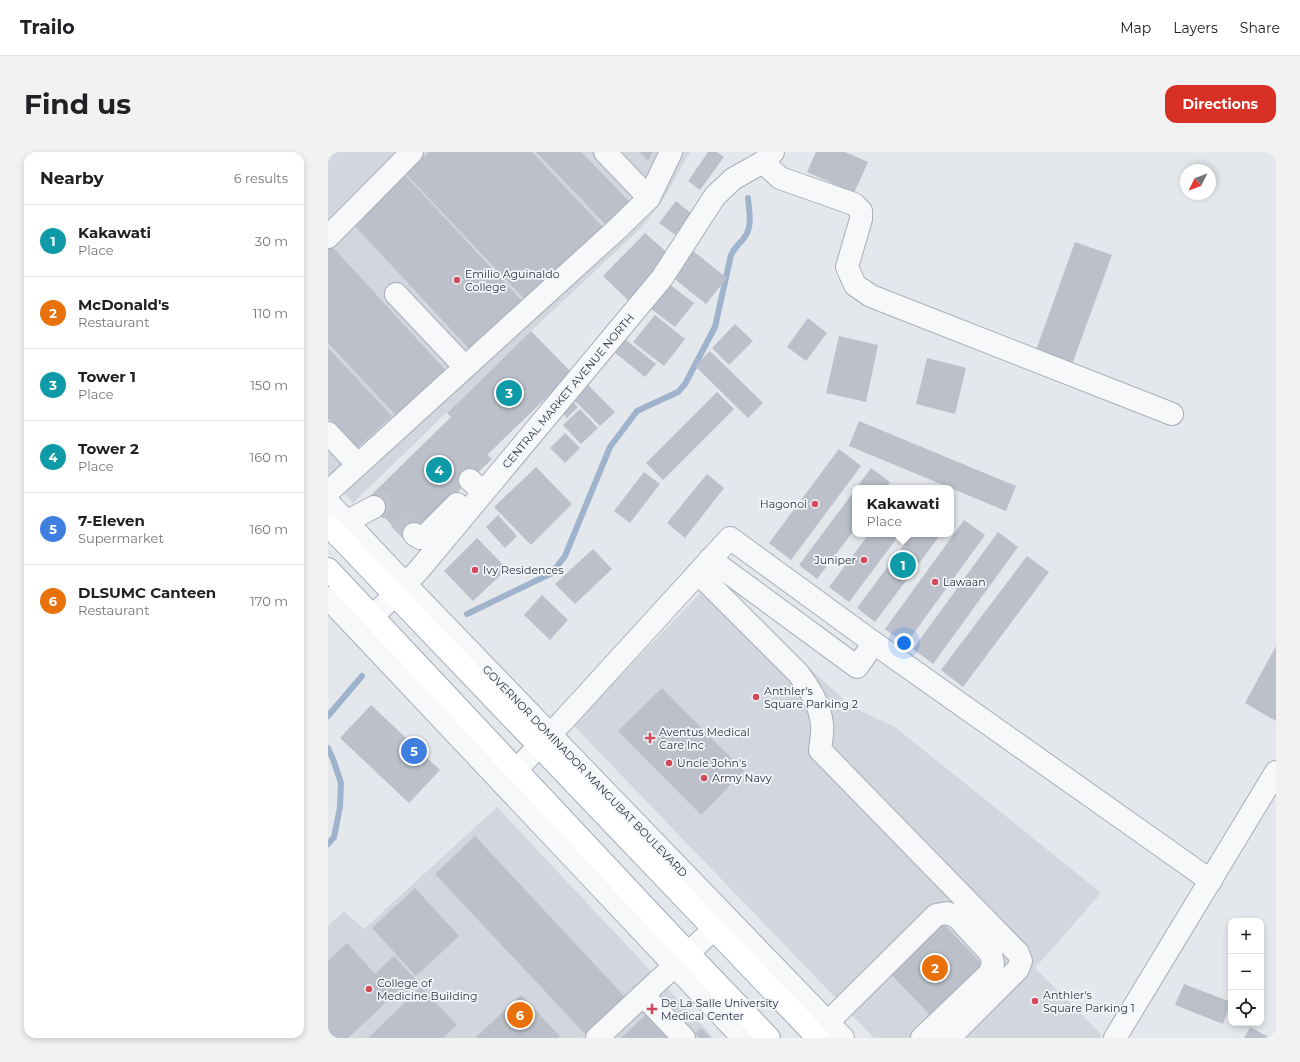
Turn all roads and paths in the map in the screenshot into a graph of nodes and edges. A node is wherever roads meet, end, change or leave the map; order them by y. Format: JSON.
{"nodes":[{"id":1,"x":412,"y":152,"type":"edge"},
{"id":2,"x":605,"y":152,"type":"edge"},
{"id":3,"x":671,"y":152,"type":"edge"},
{"id":4,"x":764,"y":160,"type":"edge"},
{"id":5,"x":649,"y":198,"type":"junction"},
{"id":6,"x":328,"y":237,"type":"edge"},
{"id":7,"x":396,"y":294,"type":"dead end"},
{"id":8,"x":465,"y":367,"type":"junction"},
{"id":9,"x":1172,"y":414,"type":"dead end"},
{"id":10,"x":328,"y":432,"type":"edge"},
{"id":11,"x":357,"y":464,"type":"junction"},
{"id":12,"x":476,"y":486,"type":"junction"},
{"id":13,"x":328,"y":492,"type":"edge"},
{"id":14,"x":328,"y":502,"type":"edge"},
{"id":15,"x":374,"y":507,"type":"tunnel mouth"},
{"id":16,"x":337,"y":523,"type":"edge"},
{"id":17,"x":414,"y":534,"type":"dead end"},
{"id":18,"x":704,"y":566,"type":"junction"},
{"id":19,"x":328,"y":569,"type":"edge"},
{"id":20,"x":400,"y":590,"type":"junction"},
{"id":21,"x":328,"y":598,"type":"edge"},
{"id":22,"x":365,"y":624,"type":"junction"},
{"id":23,"x":874,"y":643,"type":"junction"},
{"id":24,"x":545,"y":740,"type":"junction"},
{"id":25,"x":516,"y":770,"type":"junction"},
{"id":26,"x":1276,"y":772,"type":"edge"},
{"id":27,"x":1211,"y":881,"type":"junction"},
{"id":28,"x":714,"y":929,"type":"junction"},
{"id":29,"x":681,"y":960,"type":"junction"},
{"id":30,"x":643,"y":995,"type":"junction"},
{"id":31,"x":820,"y":1032,"type":"edge"},
{"id":32,"x":597,"y":1038,"type":"edge"},
{"id":33,"x":684,"y":1038,"type":"edge"},
{"id":34,"x":743,"y":1038,"type":"edge"},
{"id":35,"x":769,"y":1038,"type":"edge"},
{"id":36,"x":843,"y":1038,"type":"edge"},
{"id":37,"x":922,"y":1038,"type":"edge"},
{"id":38,"x":949,"y":1038,"type":"edge"},
{"id":39,"x":1115,"y":1038,"type":"edge"}],
"edges":[{"from":1,"to":6,"type":"street"},
{"from":2,"to":5,"type":"street"},
{"from":3,"to":5,"type":"street"},
{"from":4,"to":9,"type":"street"},
{"from":4,"to":12,"type":"street","name":"CENTRAL MARKET AVENUE NORTH"},
{"from":5,"to":8,"type":"street"},
{"from":7,"to":8,"type":"street"},
{"from":8,"to":11,"type":"street"},
{"from":10,"to":11,"type":"street"},
{"from":11,"to":13,"type":"street"},
{"from":12,"to":17,"type":"street"},
{"from":12,"to":20,"type":"street","name":"CENTRAL MARKET AVENUE NORTH"},
{"from":14,"to":16,"type":"street","name":"GOVERNOR DOMINADOR MANGUBAT BOULEVARD"},
{"from":15,"to":16,"type":"street"},
{"from":16,"to":20,"type":"main road","name":"GOVERNOR DOMINADOR MANGUBAT BOULEVARD"},
{"from":18,"to":23,"type":"street"},
{"from":18,"to":23,"type":"street"},
{"from":18,"to":24,"type":"street"},
{"from":18,"to":38,"type":"street"},
{"from":19,"to":22,"type":"main road"},
{"from":20,"to":22,"type":"street","name":"CENTRAL MARKET AVENUE NORTH"},
{"from":20,"to":24,"type":"main road","name":"GOVERNOR DOMINADOR MANGUBAT BOULEVARD"},
{"from":21,"to":22,"type":"street"},
{"from":22,"to":25,"type":"main road"},
{"from":22,"to":29,"type":"street"},
{"from":23,"to":27,"type":"street"},
{"from":24,"to":25,"type":"street"},
{"from":24,"to":28,"type":"main road","name":"GOVERNOR DOMINADOR MANGUBAT BOULEVARD"},
{"from":24,"to":31,"type":"street","name":"GOVERNOR DOMINADOR MANGUBAT BOULEVARD"},
{"from":25,"to":29,"type":"main road"},
{"from":26,"to":27,"type":"street"},
{"from":27,"to":39,"type":"street"},
{"from":28,"to":29,"type":"street"},
{"from":28,"to":31,"type":"main road","name":"GOVERNOR DOMINADOR MANGUBAT BOULEVARD"},
{"from":29,"to":30,"type":"street"},
{"from":29,"to":34,"type":"street"},
{"from":29,"to":35,"type":"main road"},
{"from":30,"to":32,"type":"street"},
{"from":30,"to":33,"type":"street"},
{"from":31,"to":36,"type":"street","name":"GOVERNOR DOMINADOR MANGUBAT BOULEVARD"},
{"from":31,"to":37,"type":"street"}]}
